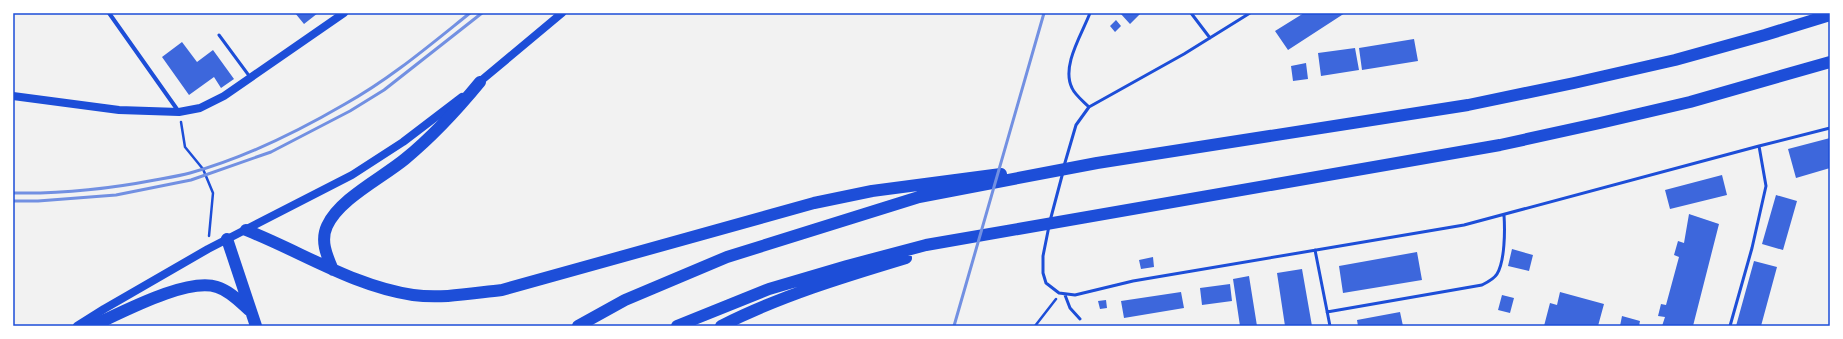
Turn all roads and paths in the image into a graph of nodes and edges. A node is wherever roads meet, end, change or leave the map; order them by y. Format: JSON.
{"nodes":[{"id":1,"x":109,"y":13,"type":"edge"},
{"id":2,"x":344,"y":13,"type":"edge"},
{"id":3,"x":562,"y":13,"type":"edge"},
{"id":4,"x":1090,"y":13,"type":"edge"},
{"id":5,"x":1191,"y":13,"type":"edge"},
{"id":6,"x":1250,"y":13,"type":"edge"},
{"id":7,"x":1830,"y":15,"type":"edge"},
{"id":8,"x":219,"y":34,"type":"dead end"},
{"id":9,"x":1210,"y":38,"type":"junction"},
{"id":10,"x":1830,"y":62,"type":"edge"},
{"id":11,"x":251,"y":78,"type":"junction"},
{"id":12,"x":480,"y":82,"type":"junction"},
{"id":13,"x":13,"y":96,"type":"edge"},
{"id":14,"x":1089,"y":107,"type":"junction"},
{"id":15,"x":179,"y":112,"type":"junction"},
{"id":16,"x":1830,"y":128,"type":"edge"},
{"id":17,"x":1759,"y":146,"type":"junction"},
{"id":18,"x":1098,"y":163,"type":"junction"},
{"id":19,"x":1504,"y":215,"type":"junction"},
{"id":20,"x":1094,"y":217,"type":"junction"},
{"id":21,"x":246,"y":230,"type":"junction"},
{"id":22,"x":227,"y":239,"type":"junction"},
{"id":23,"x":208,"y":249,"type":"junction"},
{"id":24,"x":1314,"y":250,"type":"junction"},
{"id":25,"x":333,"y":270,"type":"junction"},
{"id":26,"x":1059,"y":294,"type":"junction"},
{"id":27,"x":1065,"y":295,"type":"junction"},
{"id":28,"x":249,"y":310,"type":"junction"},
{"id":29,"x":1327,"y":312,"type":"junction"},
{"id":30,"x":1080,"y":319,"type":"dead end"},
{"id":31,"x":77,"y":326,"type":"edge"},
{"id":32,"x":92,"y":326,"type":"edge"},
{"id":33,"x":256,"y":326,"type":"edge"},
{"id":34,"x":578,"y":326,"type":"edge"},
{"id":35,"x":677,"y":326,"type":"edge"},
{"id":36,"x":721,"y":326,"type":"edge"},
{"id":37,"x":1035,"y":326,"type":"edge"},
{"id":38,"x":1330,"y":326,"type":"edge"},
{"id":39,"x":1730,"y":326,"type":"edge"}],
"edges":[{"from":1,"to":15,"type":"street"},
{"from":2,"to":11,"type":"main road"},
{"from":3,"to":12,"type":"main road"},
{"from":4,"to":14,"type":"lane"},
{"from":5,"to":9,"type":"lane"},
{"from":6,"to":9,"type":"lane"},
{"from":7,"to":18,"type":"highway"},
{"from":8,"to":11,"type":"lane"},
{"from":9,"to":14,"type":"lane"},
{"from":10,"to":20,"type":"highway"},
{"from":11,"to":15,"type":"main road"},
{"from":12,"to":21,"type":"main road"},
{"from":12,"to":25,"type":"highway"},
{"from":13,"to":15,"type":"main road"},
{"from":14,"to":26,"type":"lane"},
{"from":15,"to":23,"type":"path"},
{"from":16,"to":17,"type":"lane"},
{"from":17,"to":19,"type":"lane"},
{"from":17,"to":39,"type":"lane"},
{"from":18,"to":25,"type":"highway"},
{"from":18,"to":34,"type":"highway"},
{"from":19,"to":24,"type":"lane"},
{"from":19,"to":29,"type":"lane"},
{"from":20,"to":35,"type":"highway"},
{"from":20,"to":36,"type":"highway"},
{"from":21,"to":22,"type":"main road"},
{"from":21,"to":25,"type":"highway"},
{"from":22,"to":23,"type":"main road"},
{"from":22,"to":28,"type":"highway"},
{"from":23,"to":31,"type":"main road"},
{"from":24,"to":27,"type":"lane"},
{"from":24,"to":29,"type":"lane"},
{"from":26,"to":27,"type":"lane"},
{"from":26,"to":37,"type":"path"},
{"from":27,"to":30,"type":"lane"},
{"from":28,"to":32,"type":"highway"},
{"from":28,"to":33,"type":"highway"},
{"from":29,"to":38,"type":"lane"}]}
